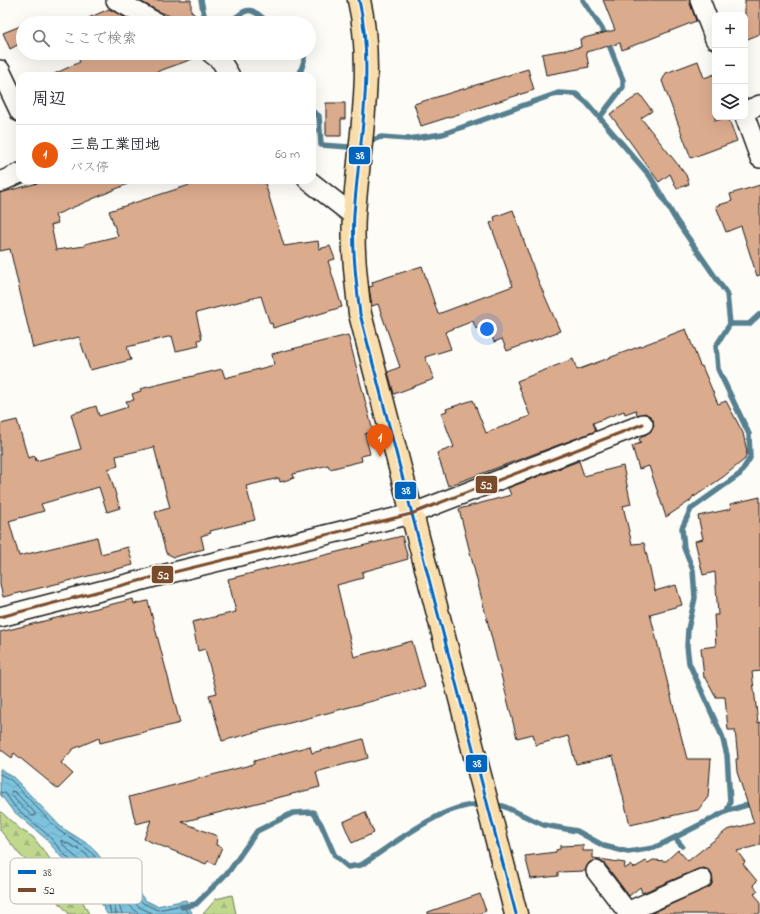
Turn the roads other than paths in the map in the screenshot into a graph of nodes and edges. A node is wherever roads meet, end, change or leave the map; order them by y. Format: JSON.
{"nodes":[{"id":1,"x":116,"y":0,"type":"edge"},
{"id":2,"x":359,"y":0,"type":"edge"},
{"id":3,"x":700,"y":0,"type":"edge"},
{"id":4,"x":145,"y":16,"type":"edge"},
{"id":5,"x":712,"y":31,"type":"edge"},
{"id":6,"x":220,"y":60,"type":"edge"},
{"id":7,"x":0,"y":70,"type":"edge"},
{"id":8,"x":228,"y":72,"type":"edge"},
{"id":9,"x":16,"y":104,"type":"edge"},
{"id":10,"x":760,"y":105,"type":"edge"},
{"id":11,"x":748,"y":110,"type":"edge"},
{"id":12,"x":746,"y":120,"type":"edge"},
{"id":13,"x":760,"y":158,"type":"edge"},
{"id":14,"x":16,"y":175,"type":"edge"},
{"id":15,"x":0,"y":182,"type":"edge"},
{"id":16,"x":313,"y":184,"type":"edge"},
{"id":17,"x":354,"y":216,"type":"junction"},
{"id":18,"x":643,"y":424,"type":"dead end"},
{"id":19,"x":411,"y":514,"type":"junction"},
{"id":20,"x":0,"y":617,"type":"edge"},
{"id":21,"x":596,"y":871,"type":"dead end"},
{"id":22,"x":702,"y":879,"type":"dead end"},
{"id":23,"x":628,"y":913,"type":"edge"},
{"id":24,"x":516,"y":914,"type":"edge"}],
"edges":[{"from":1,"to":4,"type":"street"},
{"from":2,"to":17,"type":"main road"},
{"from":3,"to":5,"type":"street"},
{"from":6,"to":8,"type":"street"},
{"from":7,"to":9,"type":"street"},
{"from":10,"to":11,"type":"street"},
{"from":12,"to":13,"type":"street"},
{"from":14,"to":15,"type":"street"},
{"from":16,"to":17,"type":"street"},
{"from":17,"to":19,"type":"main road"},
{"from":18,"to":19,"type":"street"},
{"from":19,"to":20,"type":"street"},
{"from":19,"to":24,"type":"main road"},
{"from":21,"to":23,"type":"street"},
{"from":22,"to":23,"type":"street"}]}
